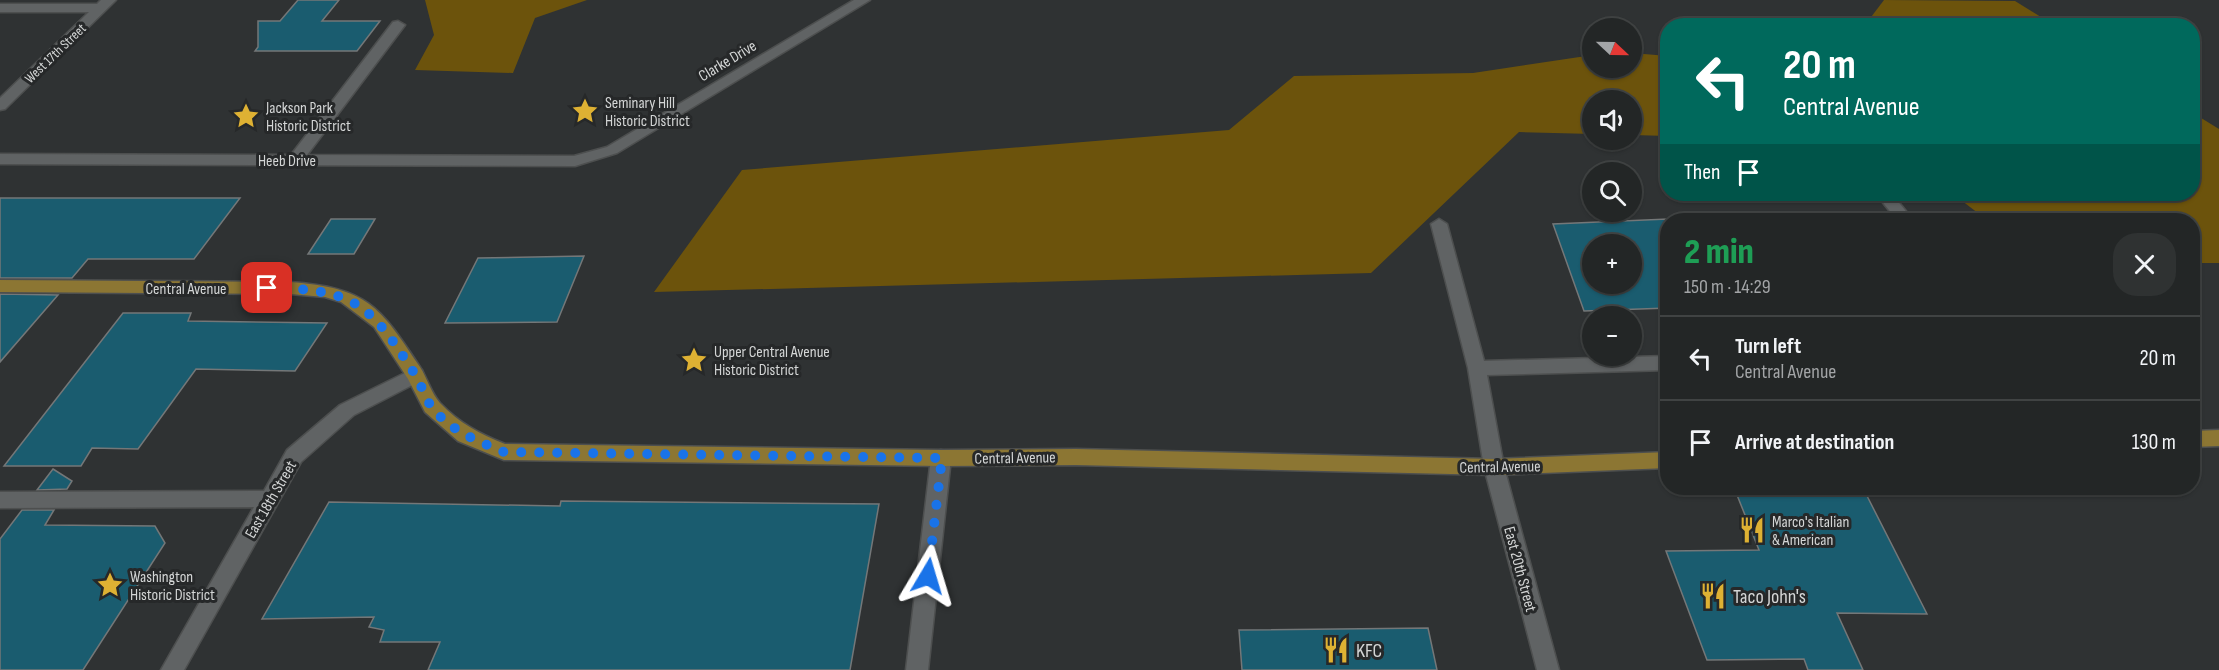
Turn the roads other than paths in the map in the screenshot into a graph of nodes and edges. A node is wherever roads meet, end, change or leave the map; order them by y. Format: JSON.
{"nodes":[{"id":1,"x":863,"y":0,"type":"edge"},
{"id":2,"x":105,"y":4,"type":"edge"},
{"id":3,"x":0,"y":8,"type":"edge"},
{"id":4,"x":398,"y":25,"type":"dead end"},
{"id":5,"x":0,"y":106,"type":"edge"},
{"id":6,"x":0,"y":159,"type":"edge"},
{"id":7,"x":295,"y":160,"type":"junction"},
{"id":8,"x":575,"y":161,"type":"joint"},
{"id":9,"x":1890,"y":201,"type":"edge"},
{"id":10,"x":1899,"y":213,"type":"edge"},
{"id":11,"x":1439,"y":224,"type":"dead end"},
{"id":12,"x":0,"y":286,"type":"edge"},
{"id":13,"x":1660,"y":363,"type":"edge"},
{"id":14,"x":1477,"y":368,"type":"junction"},
{"id":15,"x":416,"y":375,"type":"junction"},
{"id":16,"x":2219,"y":438,"type":"edge"},
{"id":17,"x":2200,"y":439,"type":"edge"},
{"id":18,"x":942,"y":458,"type":"junction"},
{"id":19,"x":1660,"y":460,"type":"edge"},
{"id":20,"x":1494,"y":467,"type":"junction"},
{"id":21,"x":270,"y":499,"type":"junction"},
{"id":22,"x":0,"y":500,"type":"edge"},
{"id":23,"x":172,"y":670,"type":"edge"},
{"id":24,"x":917,"y":670,"type":"edge"},
{"id":25,"x":1548,"y":670,"type":"edge"}],
"edges":[{"from":1,"to":8,"type":"street","name":"Clarke Drive"},
{"from":2,"to":3,"type":"street"},
{"from":2,"to":5,"type":"street","name":"West 17th Street"},
{"from":4,"to":7,"type":"street"},
{"from":6,"to":7,"type":"street","name":"Heeb Drive"},
{"from":7,"to":8,"type":"street","name":"Heeb Drive"},
{"from":9,"to":10,"type":"street"},
{"from":11,"to":14,"type":"street","name":"East 20th Street"},
{"from":12,"to":15,"type":"main road","name":"Central Avenue"},
{"from":13,"to":14,"type":"street"},
{"from":14,"to":20,"type":"street","name":"East 20th Street"},
{"from":15,"to":18,"type":"main road","name":"Central Avenue"},
{"from":15,"to":21,"type":"street","name":"East 18th Street"},
{"from":16,"to":17,"type":"main road"},
{"from":18,"to":20,"type":"main road","name":"Central Avenue"},
{"from":18,"to":24,"type":"street"},
{"from":19,"to":20,"type":"main road","name":"Central Avenue"},
{"from":20,"to":25,"type":"street","name":"East 20th Street"},
{"from":21,"to":22,"type":"street"},
{"from":21,"to":23,"type":"street","name":"East 18th Street"}]}
